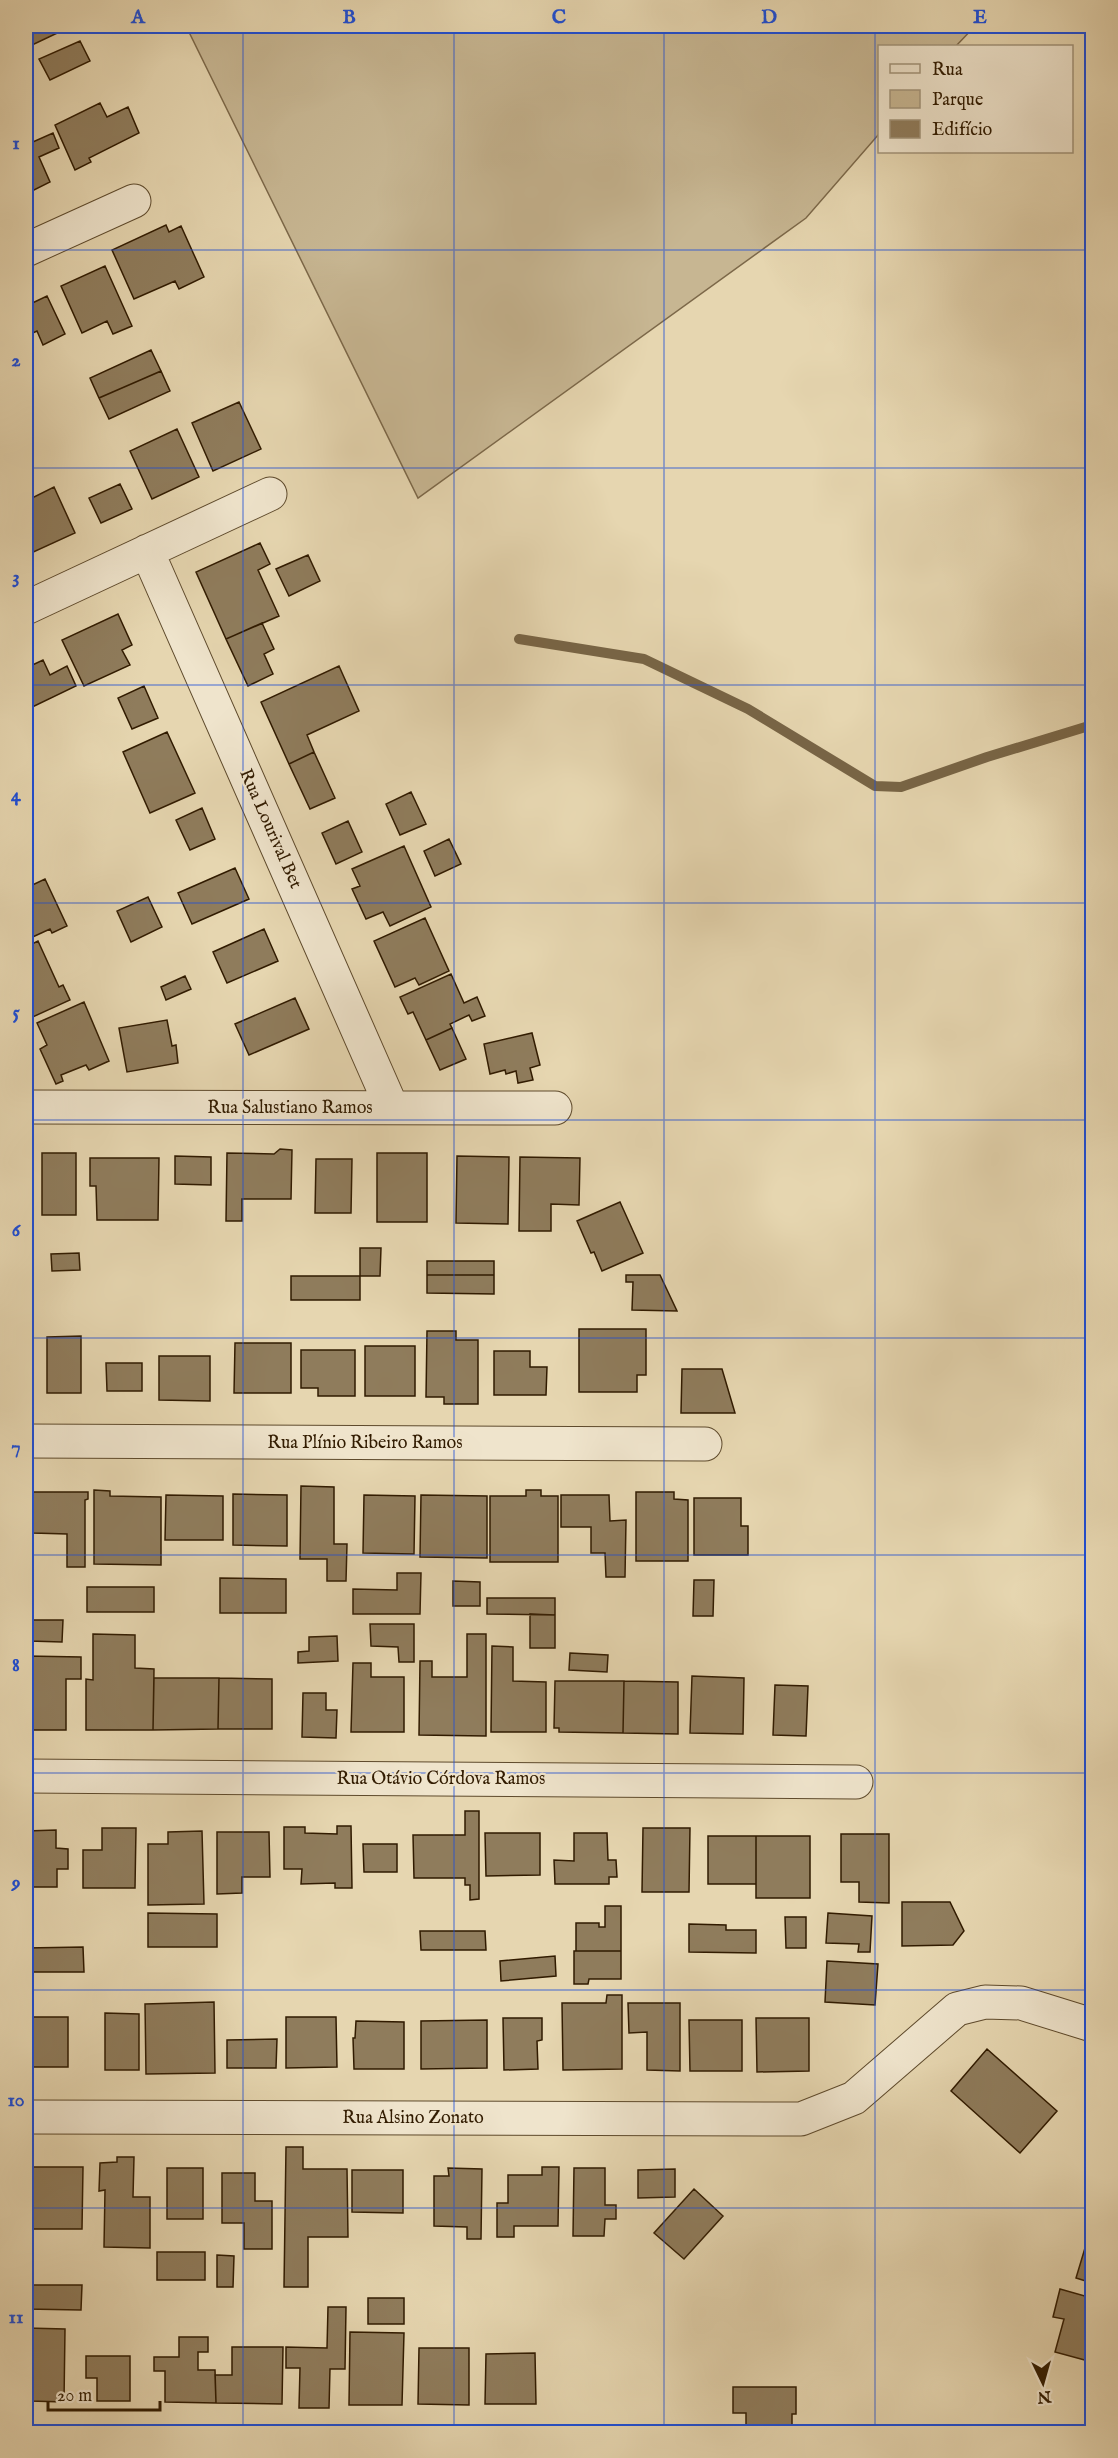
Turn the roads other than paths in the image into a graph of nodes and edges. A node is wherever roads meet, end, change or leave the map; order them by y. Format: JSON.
{"nodes":[{"id":1,"x":134,"y":201,"type":"dead end"},
{"id":2,"x":26,"y":250,"type":"edge"},
{"id":3,"x":270,"y":494,"type":"dead end"},
{"id":4,"x":147,"y":551,"type":"junction"},
{"id":5,"x":26,"y":608,"type":"edge"},
{"id":6,"x":26,"y":1105,"type":"edge"},
{"id":7,"x":392,"y":1108,"type":"junction"},
{"id":8,"x":555,"y":1108,"type":"dead end"},
{"id":9,"x":26,"y":1441,"type":"edge"},
{"id":10,"x":705,"y":1444,"type":"dead end"},
{"id":11,"x":26,"y":1776,"type":"edge"},
{"id":12,"x":856,"y":1782,"type":"dead end"},
{"id":13,"x":1092,"y":2025,"type":"edge"},
{"id":14,"x":26,"y":2117,"type":"edge"}],
"edges":[{"from":1,"to":2,"type":"street"},
{"from":3,"to":4,"type":"street"},
{"from":4,"to":5,"type":"street"},
{"from":4,"to":7,"type":"street","name":"Rua Lourival Bet"},
{"from":6,"to":7,"type":"street","name":"Rua Salustiano Ramos"},
{"from":7,"to":8,"type":"street","name":"Rua Salustiano Ramos"},
{"from":9,"to":10,"type":"street","name":"Rua Plínio Ribeiro Ramos"},
{"from":11,"to":12,"type":"street","name":"Rua Otávio Córdova Ramos"},
{"from":13,"to":14,"type":"street","name":"Rua Alsino Zonato"}]}
